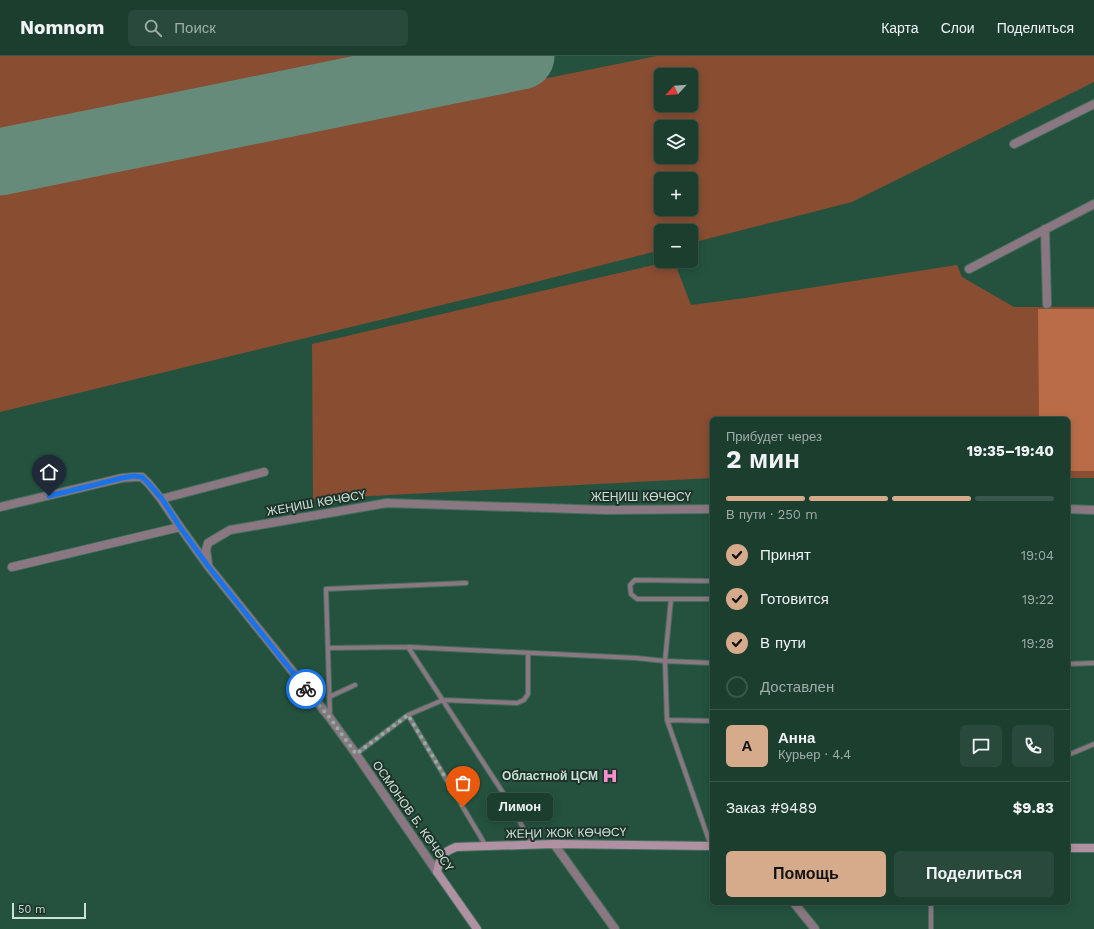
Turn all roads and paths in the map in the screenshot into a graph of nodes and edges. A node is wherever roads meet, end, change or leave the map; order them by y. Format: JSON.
{"nodes":[{"id":1,"x":1094,"y":104,"type":"edge"},
{"id":2,"x":1014,"y":144,"type":"dead end"},
{"id":3,"x":1094,"y":204,"type":"edge"},
{"id":4,"x":1045,"y":229,"type":"junction"},
{"id":5,"x":968,"y":269,"type":"dead end"},
{"id":6,"x":1047,"y":304,"type":"dead end"},
{"id":7,"x":264,"y":472,"type":"dead end"},
{"id":8,"x":162,"y":499,"type":"junction"},
{"id":9,"x":0,"y":507,"type":"edge"},
{"id":10,"x":710,"y":509,"type":"edge"},
{"id":11,"x":1070,"y":509,"type":"edge"},
{"id":12,"x":1094,"y":510,"type":"edge"},
{"id":13,"x":180,"y":527,"type":"junction"},
{"id":14,"x":208,"y":566,"type":"junction"},
{"id":15,"x":12,"y":567,"type":"dead end"},
{"id":16,"x":710,"y":581,"type":"edge"},
{"id":17,"x":466,"y":583,"type":"dead end"},
{"id":18,"x":671,"y":599,"type":"junction"},
{"id":19,"x":710,"y":599,"type":"edge"},
{"id":20,"x":408,"y":647,"type":"junction"},
{"id":21,"x":328,"y":648,"type":"junction"},
{"id":22,"x":528,"y":653,"type":"junction"},
{"id":23,"x":665,"y":661,"type":"junction"},
{"id":24,"x":710,"y":663,"type":"edge"},
{"id":25,"x":1094,"y":663,"type":"edge"},
{"id":26,"x":1070,"y":664,"type":"edge"},
{"id":27,"x":355,"y":685,"type":"dead end"},
{"id":28,"x":329,"y":697,"type":"junction"},
{"id":29,"x":443,"y":700,"type":"junction"},
{"id":30,"x":408,"y":715,"type":"junction"},
{"id":31,"x":330,"y":718,"type":"junction"},
{"id":32,"x":667,"y":720,"type":"junction"},
{"id":33,"x":710,"y":721,"type":"edge"},
{"id":34,"x":1094,"y":744,"type":"edge"},
{"id":35,"x":356,"y":754,"type":"junction"},
{"id":36,"x":1070,"y":754,"type":"edge"},
{"id":37,"x":710,"y":840,"type":"edge"},
{"id":38,"x":554,"y":844,"type":"junction"},
{"id":39,"x":532,"y":845,"type":"junction"},
{"id":40,"x":486,"y":846,"type":"junction"},
{"id":41,"x":710,"y":846,"type":"edge"},
{"id":42,"x":1070,"y":848,"type":"edge"},
{"id":43,"x":1094,"y":848,"type":"edge"},
{"id":44,"x":437,"y":872,"type":"junction"},
{"id":45,"x":796,"y":905,"type":"edge"},
{"id":46,"x":931,"y":905,"type":"edge"},
{"id":47,"x":477,"y":929,"type":"edge"},
{"id":48,"x":615,"y":929,"type":"edge"},
{"id":49,"x":815,"y":929,"type":"edge"},
{"id":50,"x":931,"y":929,"type":"edge"}],
"edges":[{"from":1,"to":2,"type":"street"},
{"from":3,"to":4,"type":"street"},
{"from":4,"to":5,"type":"street"},
{"from":4,"to":6,"type":"street"},
{"from":7,"to":8,"type":"street"},
{"from":8,"to":9,"type":"street"},
{"from":8,"to":13,"type":"street"},
{"from":10,"to":14,"type":"street","name":"ЖЕҢИШ КӨЧӨСҮ"},
{"from":11,"to":12,"type":"street"},
{"from":13,"to":14,"type":"street"},
{"from":13,"to":15,"type":"street"},
{"from":14,"to":31,"type":"street","name":"ОСМОНОВ Б. КӨЧӨСҮ"},
{"from":16,"to":18,"type":"lane"},
{"from":17,"to":21,"type":"lane"},
{"from":18,"to":19,"type":"lane"},
{"from":18,"to":23,"type":"lane","name":"ЖЕҢИ ЖОК КӨЧӨСҮ"},
{"from":20,"to":21,"type":"lane"},
{"from":20,"to":22,"type":"lane"},
{"from":20,"to":29,"type":"lane"},
{"from":21,"to":28,"type":"lane"},
{"from":22,"to":23,"type":"lane"},
{"from":22,"to":29,"type":"lane"},
{"from":23,"to":24,"type":"lane"},
{"from":23,"to":32,"type":"lane","name":"ЖЕҢИ ЖОК КӨЧӨСҮ"},
{"from":25,"to":26,"type":"lane"},
{"from":27,"to":28,"type":"lane"},
{"from":28,"to":31,"type":"lane"},
{"from":29,"to":30,"type":"lane"},
{"from":29,"to":39,"type":"lane"},
{"from":30,"to":35,"type":"lane"},
{"from":30,"to":40,"type":"lane"},
{"from":31,"to":35,"type":"street","name":"ОСМОНОВ Б. КӨЧӨСҮ"},
{"from":32,"to":33,"type":"lane"},
{"from":32,"to":37,"type":"lane","name":"ЖЕҢИ ЖОК КӨЧӨСҮ"},
{"from":34,"to":36,"type":"lane"},
{"from":35,"to":44,"type":"street","name":"ОСМОНОВ Б. КӨЧӨСҮ"},
{"from":38,"to":39,"type":"main road","name":"ЖЕҢИ ЖОК КӨЧӨСҮ"},
{"from":38,"to":41,"type":"main road","name":"ЖЕҢИ ЖОК КӨЧӨСҮ"},
{"from":38,"to":48,"type":"street"},
{"from":39,"to":40,"type":"main road","name":"ЖЕҢИ ЖОК КӨЧӨСҮ"},
{"from":40,"to":44,"type":"main road","name":"ЖЕҢИ ЖОК КӨЧӨСҮ"},
{"from":42,"to":43,"type":"main road"},
{"from":44,"to":47,"type":"main road","name":"ОСМОНОВ Б. КӨЧӨСҮ"},
{"from":45,"to":49,"type":"street"},
{"from":46,"to":50,"type":"lane"}]}
